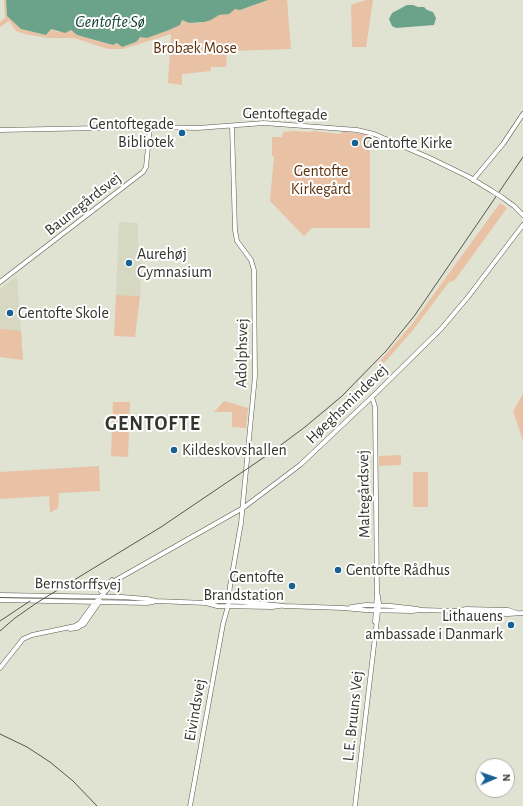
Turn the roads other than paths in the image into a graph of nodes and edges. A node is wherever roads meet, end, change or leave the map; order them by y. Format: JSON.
{"nodes":[{"id":1,"x":523,"y":114,"type":"edge"},
{"id":2,"x":232,"y":126,"type":"junction"},
{"id":3,"x":150,"y":127,"type":"junction"},
{"id":4,"x":0,"y":130,"type":"edge"},
{"id":5,"x":473,"y":180,"type":"junction"},
{"id":6,"x":521,"y":211,"type":"edge"},
{"id":7,"x":523,"y":215,"type":"edge"},
{"id":8,"x":523,"y":225,"type":"edge"},
{"id":9,"x":0,"y":282,"type":"edge"},
{"id":10,"x":372,"y":398,"type":"junction"},
{"id":11,"x":243,"y":508,"type":"junction"},
{"id":12,"x":119,"y":578,"type":"junction"},
{"id":13,"x":0,"y":595,"type":"edge"},
{"id":14,"x":99,"y":596,"type":"junction"},
{"id":15,"x":0,"y":600,"type":"edge"},
{"id":16,"x":156,"y":601,"type":"junction"},
{"id":17,"x":98,"y":602,"type":"junction"},
{"id":18,"x":227,"y":604,"type":"junction"},
{"id":19,"x":377,"y":608,"type":"junction"},
{"id":20,"x":523,"y":613,"type":"edge"},
{"id":21,"x":0,"y":668,"type":"edge"},
{"id":22,"x":190,"y":806,"type":"edge"},
{"id":23,"x":355,"y":806,"type":"edge"}],
"edges":[{"from":1,"to":5,"type":"street"},
{"from":2,"to":3,"type":"street","name":"Gentoftegade"},
{"from":2,"to":5,"type":"street","name":"Gentoftegade"},
{"from":2,"to":11,"type":"street","name":"Adolphsvej"},
{"from":3,"to":4,"type":"street","name":"Gentoftegade"},
{"from":3,"to":9,"type":"street","name":"Baunegårdsvej"},
{"from":5,"to":6,"type":"street","name":"Gentoftegade","bridge":true},
{"from":6,"to":7,"type":"street","name":"Gentoftegade"},
{"from":8,"to":10,"type":"street","name":"Høeghsmindevej"},
{"from":10,"to":11,"type":"street","name":"Høeghsmindevej"},
{"from":10,"to":19,"type":"street","name":"Maltegårdsvej"},
{"from":11,"to":12,"type":"street","name":"Høeghsmindevej"},
{"from":11,"to":18,"type":"street","name":"Adolphsvej"},
{"from":12,"to":14,"type":"street","name":"Høeghsmindevej"},
{"from":12,"to":14,"type":"street"},
{"from":13,"to":14,"type":"street","name":"Bernstorffsvej"},
{"from":14,"to":16,"type":"street","name":"Bernstorffsvej"},
{"from":14,"to":17,"type":"street"},
{"from":15,"to":17,"type":"street","name":"Bernstorffsvej"},
{"from":16,"to":17,"type":"street","name":"Bernstorffsvej"},
{"from":16,"to":18,"type":"street","name":"Bernstorffsvej"},
{"from":17,"to":21,"type":"street"},
{"from":18,"to":19,"type":"street","name":"Bernstorffsvej"},
{"from":18,"to":22,"type":"street","name":"Eivindsvej"},
{"from":19,"to":20,"type":"street","name":"Bernstorffsvej"},
{"from":19,"to":23,"type":"street","name":"L.E. Bruuns Vej"}]}
